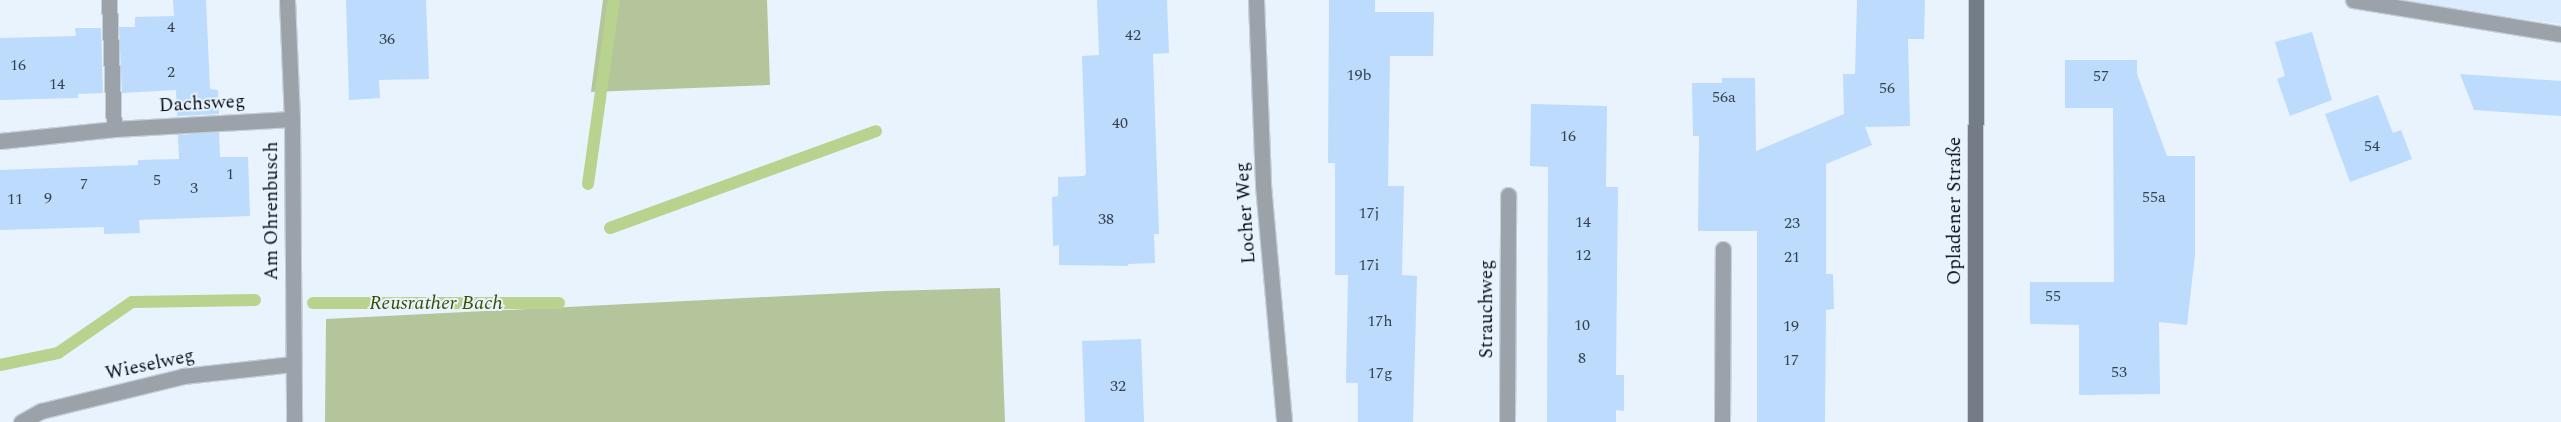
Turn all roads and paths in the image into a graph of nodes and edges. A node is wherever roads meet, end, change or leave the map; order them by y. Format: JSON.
{"nodes":[{"id":1,"x":109,"y":0,"type":"edge"},
{"id":2,"x":286,"y":0,"type":"edge"},
{"id":3,"x":1256,"y":0,"type":"edge"},
{"id":4,"x":1976,"y":0,"type":"edge"},
{"id":5,"x":2352,"y":0,"type":"edge"},
{"id":6,"x":2561,"y":34,"type":"edge"},
{"id":7,"x":292,"y":119,"type":"junction"},
{"id":8,"x":114,"y":129,"type":"junction"},
{"id":9,"x":0,"y":141,"type":"edge"},
{"id":10,"x":1508,"y":195,"type":"dead end"},
{"id":11,"x":1723,"y":249,"type":"dead end"},
{"id":12,"x":292,"y":364,"type":"junction"},
{"id":13,"x":21,"y":422,"type":"edge"},
{"id":14,"x":294,"y":422,"type":"edge"},
{"id":15,"x":1284,"y":422,"type":"edge"},
{"id":16,"x":1506,"y":422,"type":"edge"},
{"id":17,"x":1722,"y":422,"type":"edge"},
{"id":18,"x":1974,"y":422,"type":"edge"}],
"edges":[{"from":1,"to":8,"type":"street"},
{"from":2,"to":7,"type":"street","name":"Am Ohrenbusch"},
{"from":3,"to":15,"type":"street","name":"Locher Weg"},
{"from":4,"to":18,"type":"main road","name":"Opladener Straße"},
{"from":5,"to":6,"type":"street"},
{"from":7,"to":8,"type":"street","name":"Dachsweg"},
{"from":7,"to":12,"type":"street","name":"Am Ohrenbusch"},
{"from":8,"to":9,"type":"street","name":"Dachsweg"},
{"from":10,"to":16,"type":"street","name":"Strauchweg"},
{"from":11,"to":17,"type":"street"},
{"from":12,"to":13,"type":"street","name":"Wieselweg"},
{"from":12,"to":14,"type":"street","name":"Am Ohrenbusch"}]}
